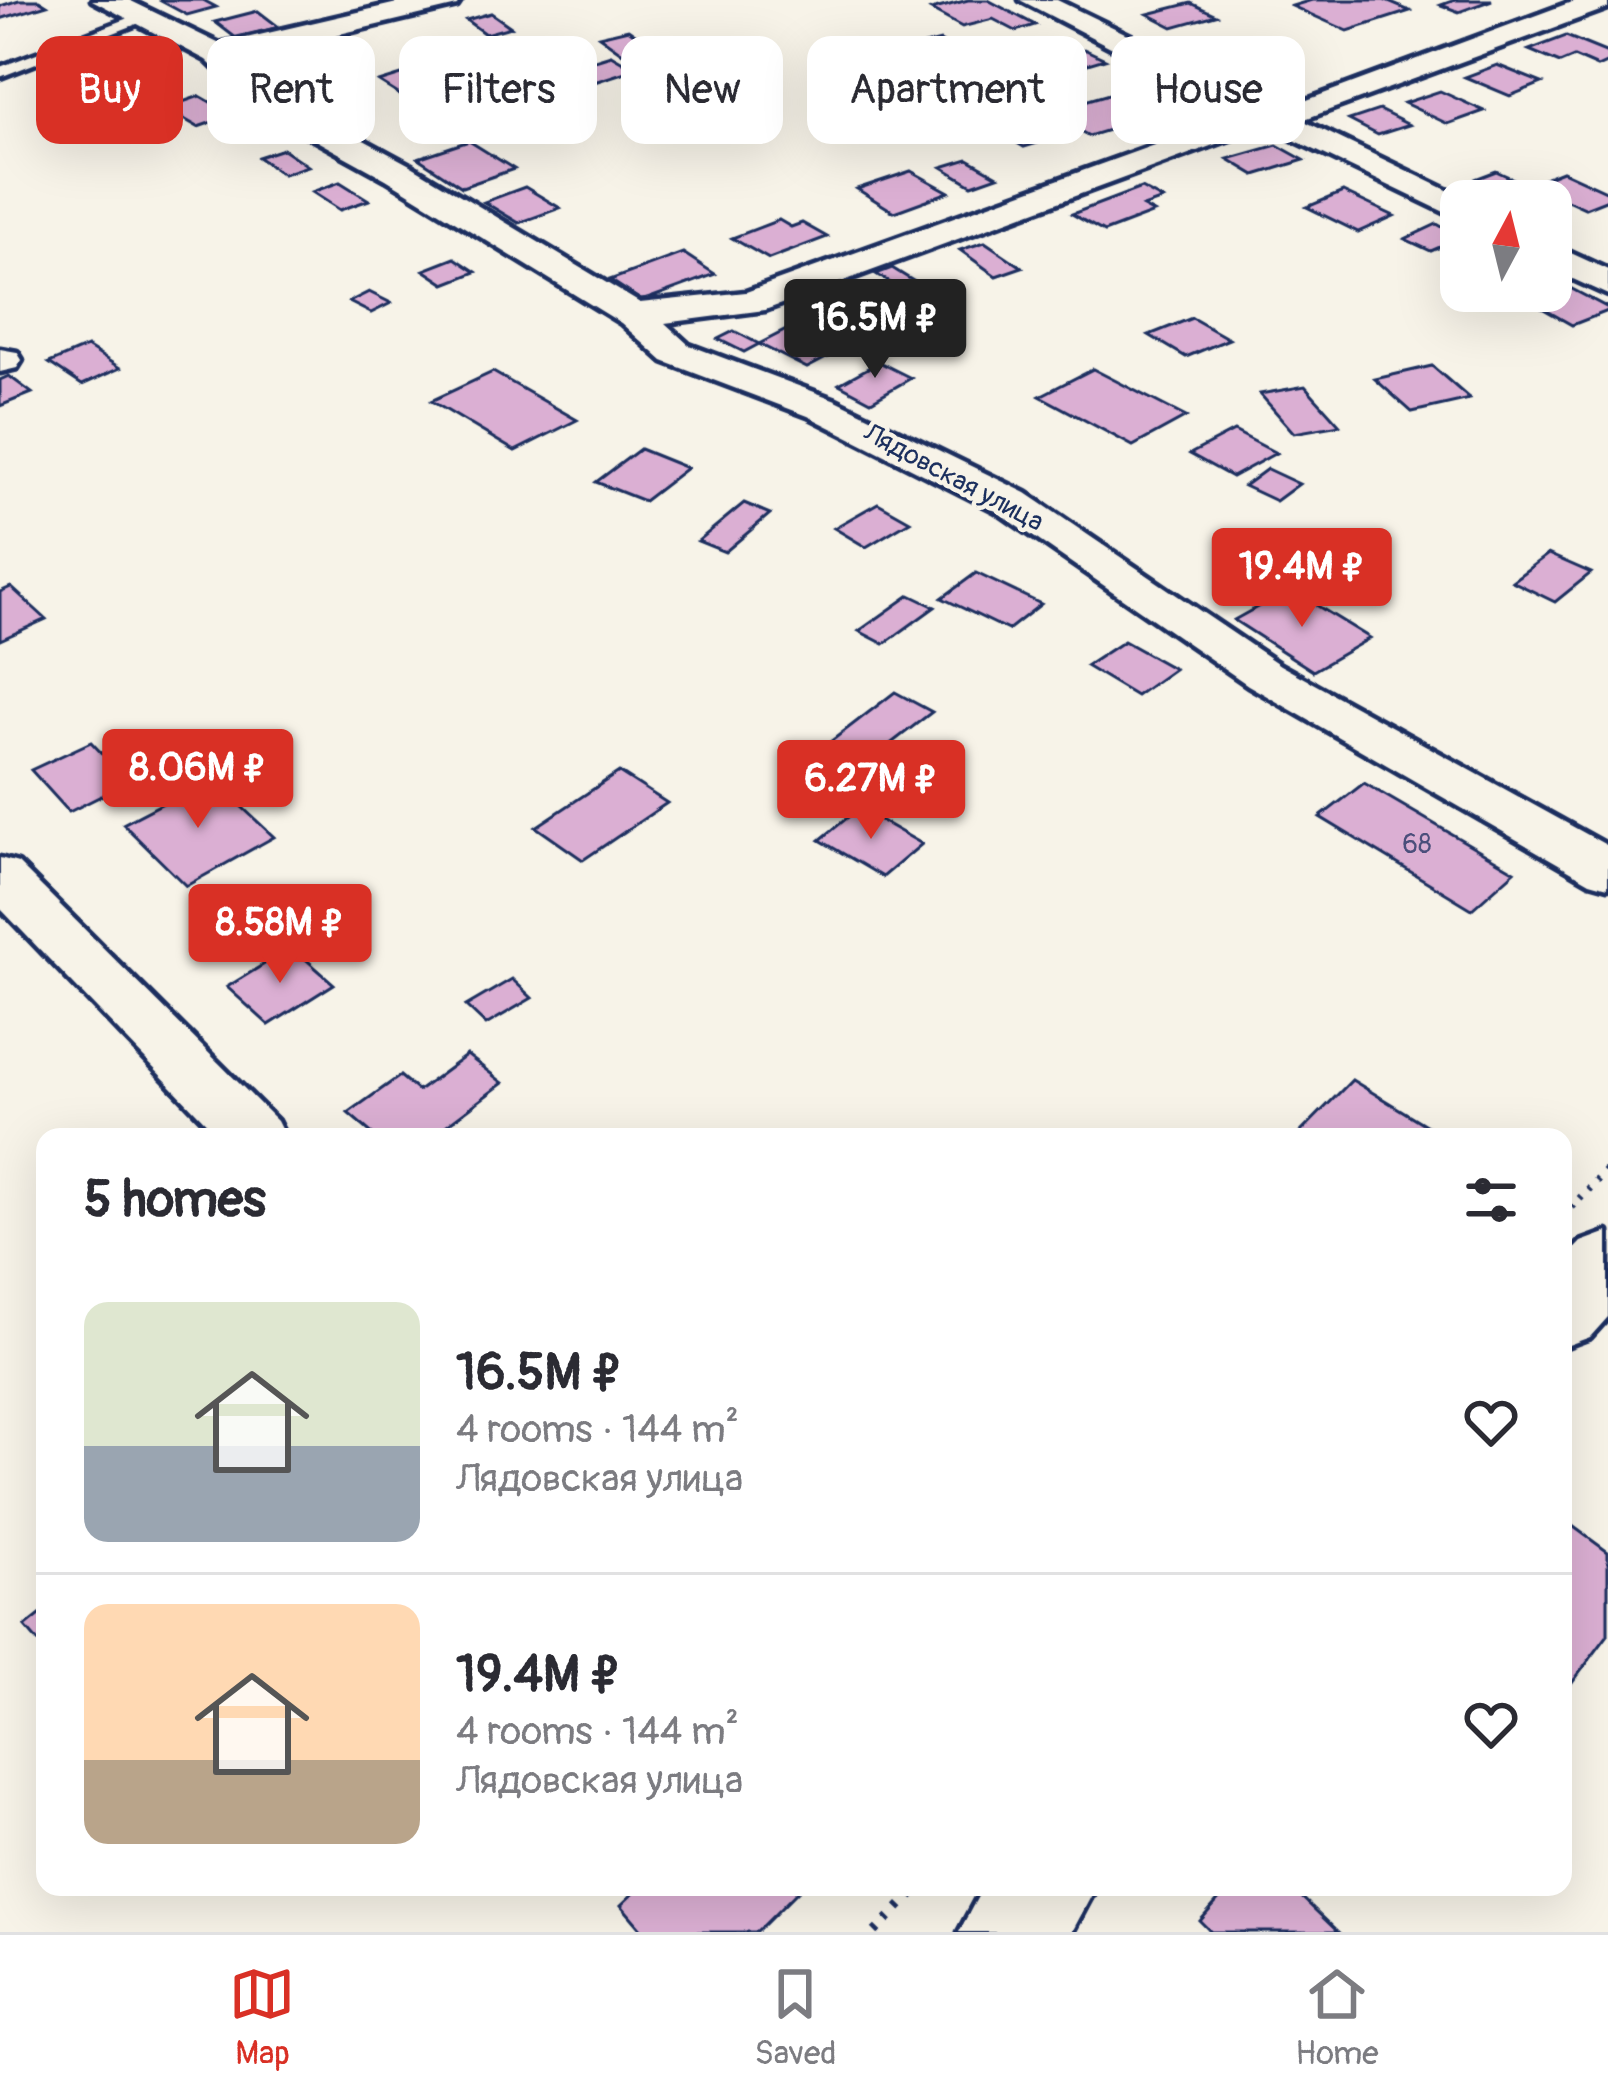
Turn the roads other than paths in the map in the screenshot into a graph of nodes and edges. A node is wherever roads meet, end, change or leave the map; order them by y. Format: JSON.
{"nodes":[{"id":1,"x":447,"y":0,"type":"edge"},
{"id":2,"x":1034,"y":0,"type":"edge"},
{"id":3,"x":1604,"y":0,"type":"edge"},
{"id":4,"x":122,"y":9,"type":"edge"},
{"id":5,"x":294,"y":36,"type":"edge"},
{"id":6,"x":1111,"y":37,"type":"edge"},
{"id":7,"x":207,"y":49,"type":"edge"},
{"id":8,"x":0,"y":72,"type":"edge"},
{"id":9,"x":1305,"y":110,"type":"edge"},
{"id":10,"x":1305,"y":132,"type":"edge"},
{"id":11,"x":347,"y":144,"type":"edge"},
{"id":12,"x":1186,"y":144,"type":"edge"},
{"id":13,"x":1440,"y":200,"type":"edge"},
{"id":14,"x":1572,"y":266,"type":"edge"},
{"id":15,"x":1608,"y":284,"type":"edge"},
{"id":16,"x":634,"y":315,"type":"junction"},
{"id":17,"x":1608,"y":869,"type":"edge"},
{"id":18,"x":0,"y":876,"type":"edge"},
{"id":19,"x":247,"y":1128,"type":"edge"},
{"id":20,"x":1608,"y":1264,"type":"edge"},
{"id":21,"x":1572,"y":1304,"type":"edge"}],
"edges":[{"from":1,"to":5,"type":"street"},
{"from":2,"to":6,"type":"street"},
{"from":3,"to":9,"type":"street"},
{"from":4,"to":7,"type":"street","name":"Лядовская улица"},
{"from":4,"to":8,"type":"lane"},
{"from":10,"to":13,"type":"street"},
{"from":11,"to":16,"type":"street","name":"Лядовская улица"},
{"from":12,"to":16,"type":"street"},
{"from":14,"to":15,"type":"street"},
{"from":16,"to":17,"type":"street","name":"Лядовская улица"},
{"from":18,"to":19,"type":"street"},
{"from":20,"to":21,"type":"main road"}]}
